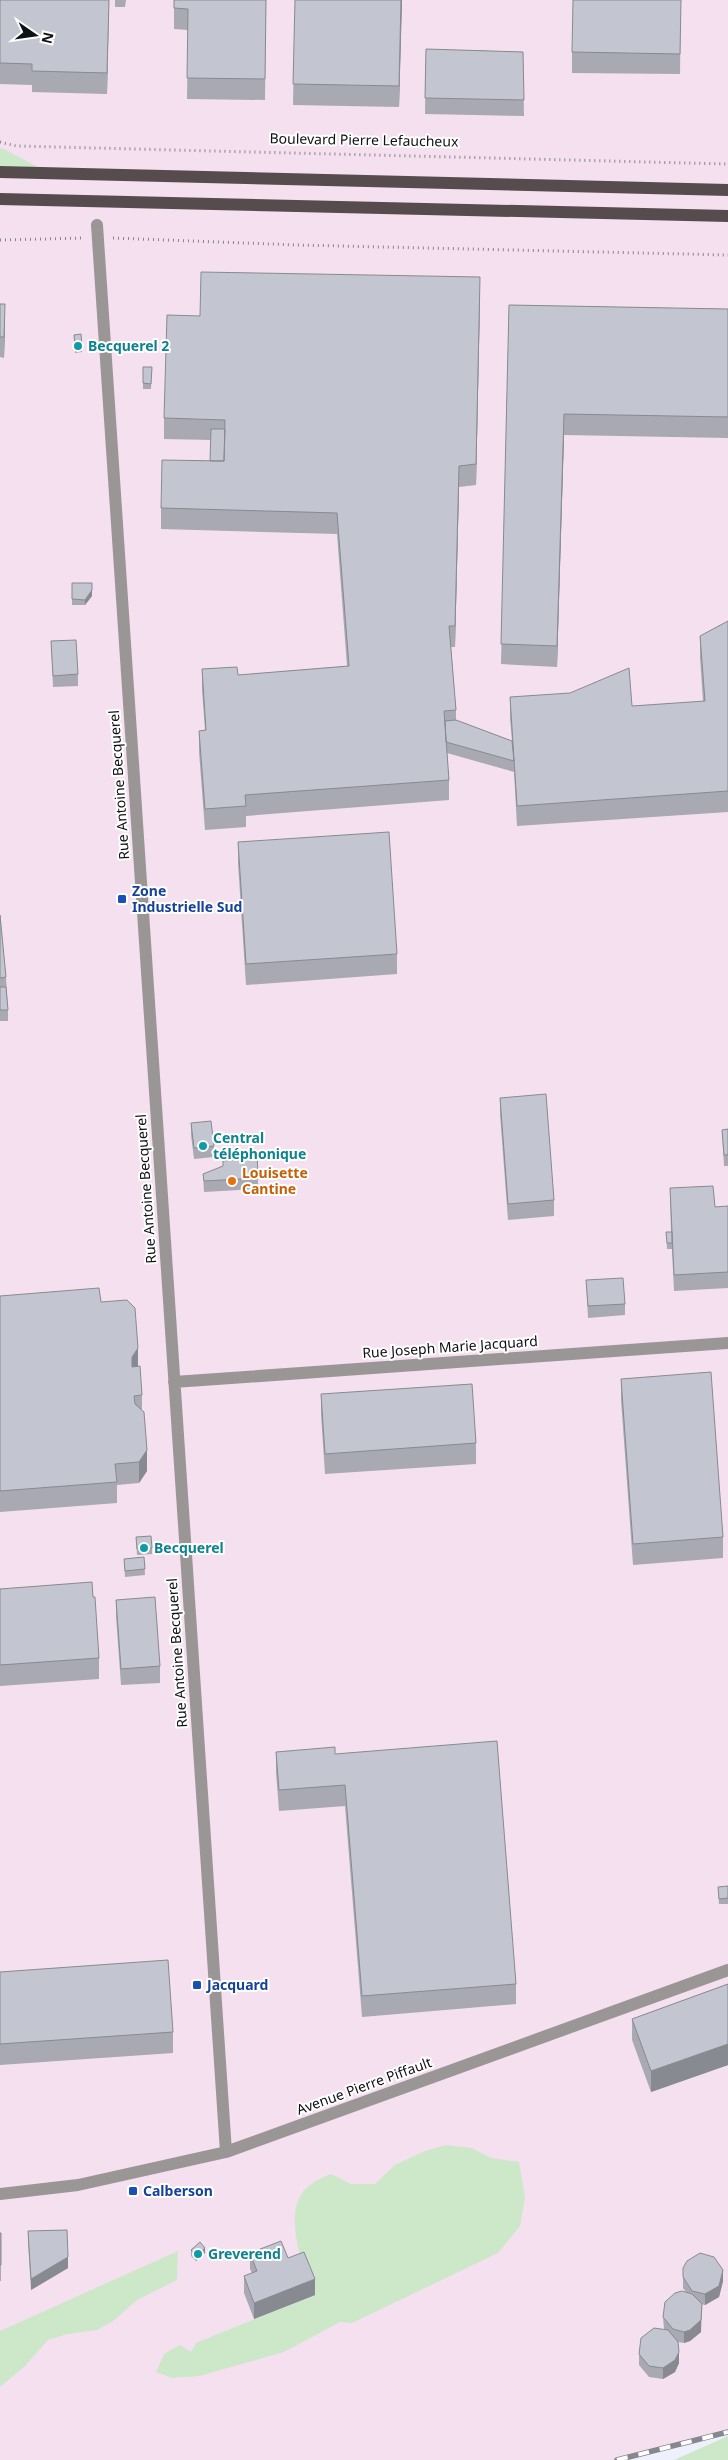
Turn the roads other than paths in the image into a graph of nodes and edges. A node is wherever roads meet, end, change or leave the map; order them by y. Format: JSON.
{"nodes":[{"id":1,"x":0,"y":172,"type":"edge"},
{"id":2,"x":728,"y":190,"type":"edge"},
{"id":3,"x":0,"y":199,"type":"edge"},
{"id":4,"x":728,"y":216,"type":"edge"},
{"id":5,"x":98,"y":231,"type":"road end"},
{"id":6,"x":728,"y":1343,"type":"edge"},
{"id":7,"x":174,"y":1382,"type":"junction"},
{"id":8,"x":728,"y":1970,"type":"edge"},
{"id":9,"x":226,"y":2152,"type":"junction"},
{"id":10,"x":0,"y":2194,"type":"edge"}],
"edges":[{"from":1,"to":2,"type":"main road"},
{"from":3,"to":4,"type":"main road"},
{"from":5,"to":7,"type":"street","name":"Rue Antoine Becquerel"},
{"from":6,"to":7,"type":"street","name":"Rue Joseph Marie Jacquard"},
{"from":7,"to":9,"type":"street","name":"Rue Antoine Becquerel"},
{"from":8,"to":9,"type":"street","name":"Avenue Pierre Piffault"},
{"from":9,"to":10,"type":"street","name":"Avenue Pierre Piffault"}]}
